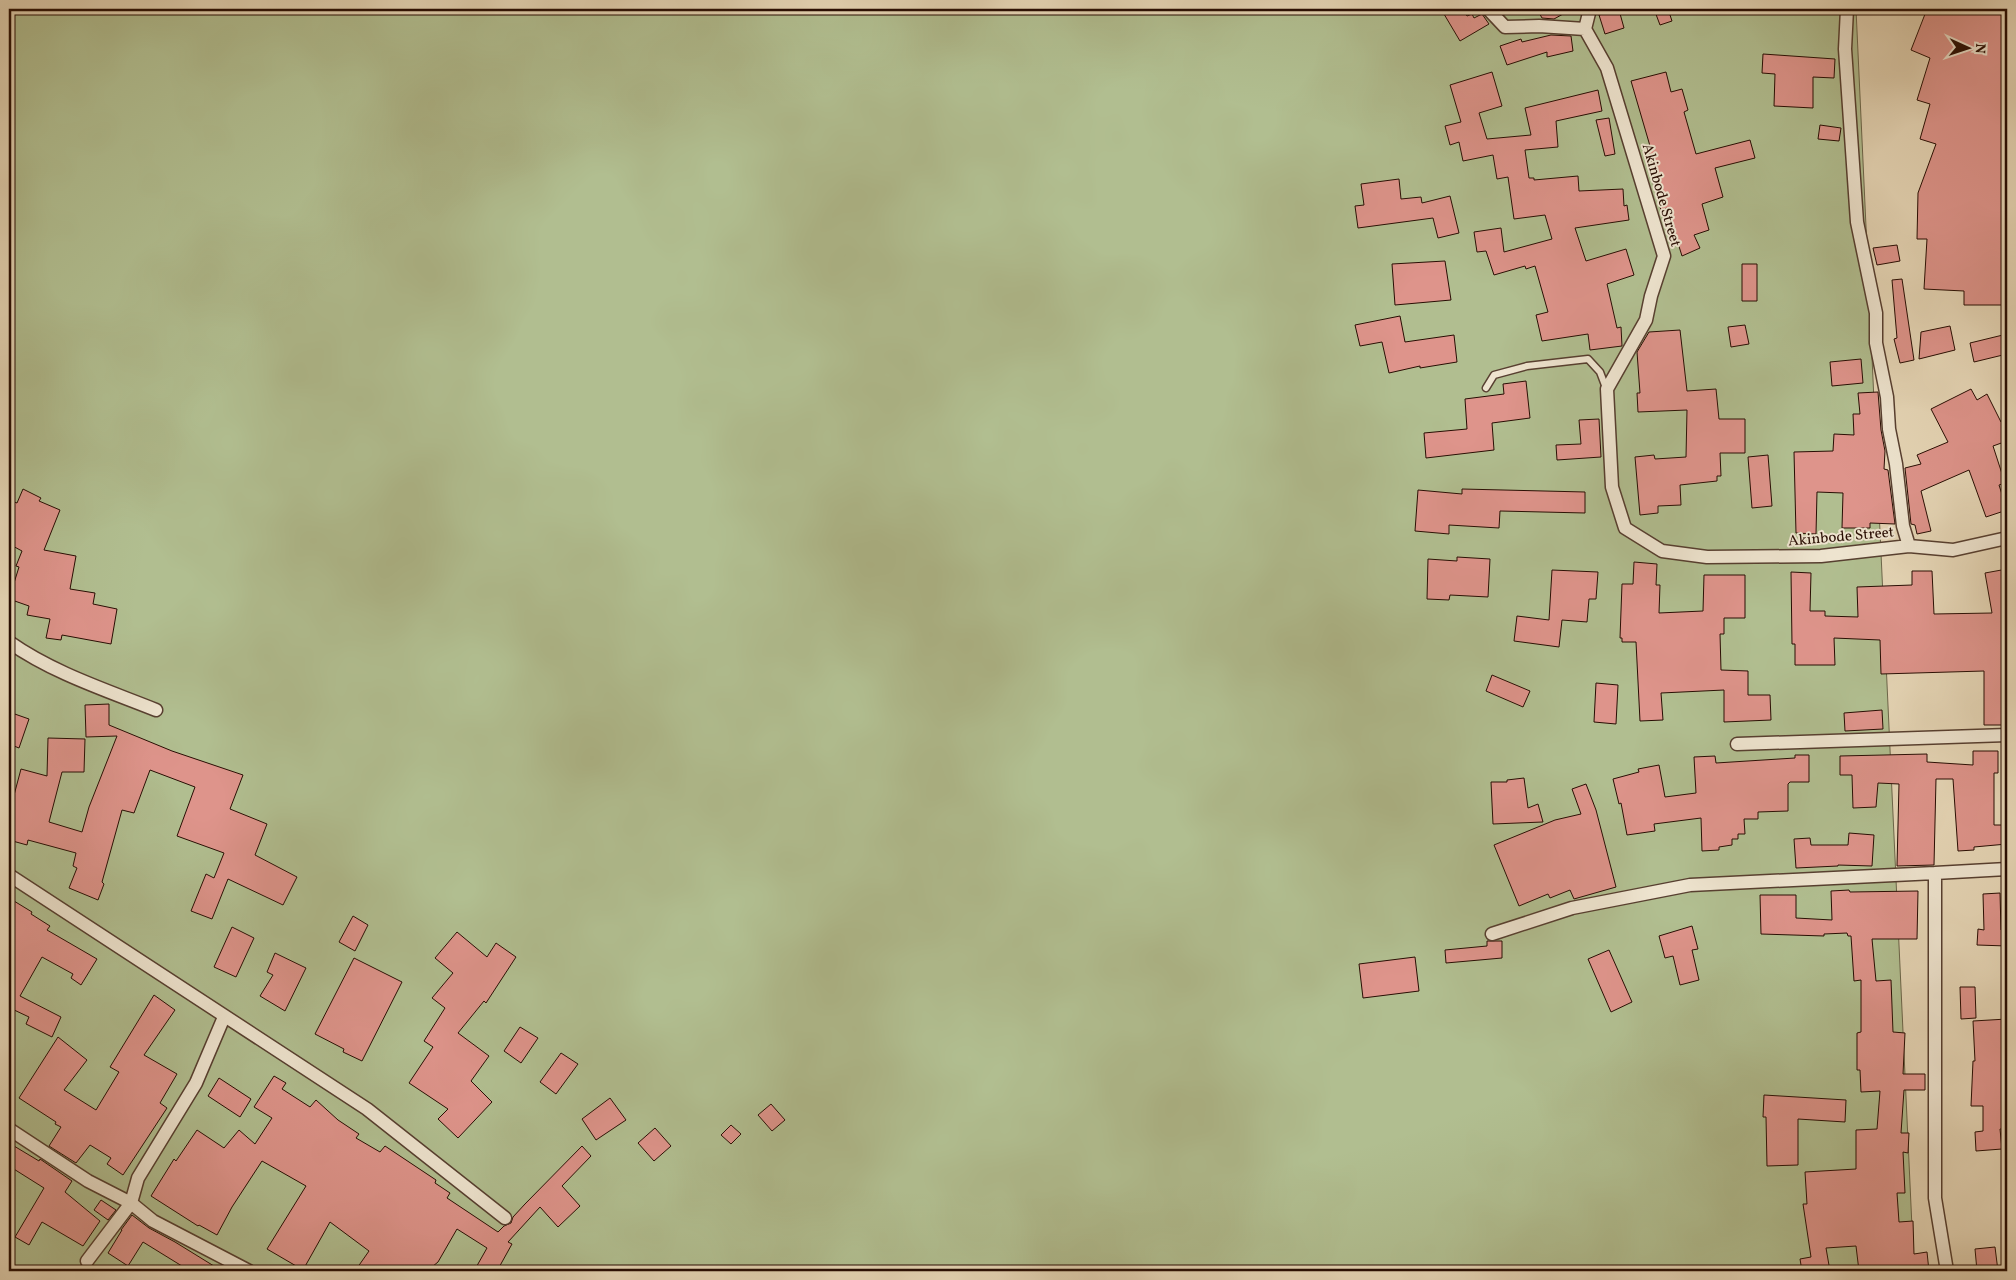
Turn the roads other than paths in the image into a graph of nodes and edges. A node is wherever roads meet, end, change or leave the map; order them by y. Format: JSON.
{"nodes":[{"id":1,"x":1488,"y":9,"type":"edge"},
{"id":2,"x":1590,"y":9,"type":"edge"},
{"id":3,"x":1848,"y":9,"type":"edge"},
{"id":4,"x":1585,"y":29,"type":"junction"},
{"id":5,"x":1486,"y":388,"type":"dead end"},
{"id":6,"x":1607,"y":390,"type":"junction"},
{"id":7,"x":2007,"y":538,"type":"edge"},
{"id":8,"x":1909,"y":546,"type":"junction"},
{"id":9,"x":9,"y":642,"type":"edge"},
{"id":10,"x":156,"y":710,"type":"dead end"},
{"id":11,"x":2007,"y":735,"type":"edge"},
{"id":12,"x":1736,"y":744,"type":"dead end"},
{"id":13,"x":2007,"y":869,"type":"edge"},
{"id":14,"x":1935,"y":873,"type":"junction"},
{"id":15,"x":9,"y":874,"type":"edge"},
{"id":16,"x":1492,"y":934,"type":"dead end"},
{"id":17,"x":224,"y":1017,"type":"junction"},
{"id":18,"x":9,"y":1130,"type":"edge"},
{"id":19,"x":131,"y":1203,"type":"junction"},
{"id":20,"x":505,"y":1218,"type":"dead end"},
{"id":21,"x":87,"y":1261,"type":"dead end"},
{"id":22,"x":249,"y":1271,"type":"edge"},
{"id":23,"x":1947,"y":1271,"type":"edge"}],
"edges":[{"from":1,"to":4,"type":"street"},
{"from":2,"to":4,"type":"street"},
{"from":3,"to":8,"type":"street"},
{"from":4,"to":6,"type":"street","name":"Akinbode Street"},
{"from":5,"to":6,"type":"lane"},
{"from":6,"to":8,"type":"street","name":"Akinbode Street"},
{"from":7,"to":8,"type":"street","name":"Akinbode Street"},
{"from":9,"to":10,"type":"street"},
{"from":11,"to":12,"type":"street"},
{"from":13,"to":14,"type":"street"},
{"from":14,"to":16,"type":"street"},
{"from":14,"to":23,"type":"street"},
{"from":15,"to":17,"type":"street"},
{"from":17,"to":19,"type":"street"},
{"from":17,"to":20,"type":"street"},
{"from":18,"to":19,"type":"street"},
{"from":19,"to":21,"type":"street"},
{"from":19,"to":22,"type":"street"}]}
